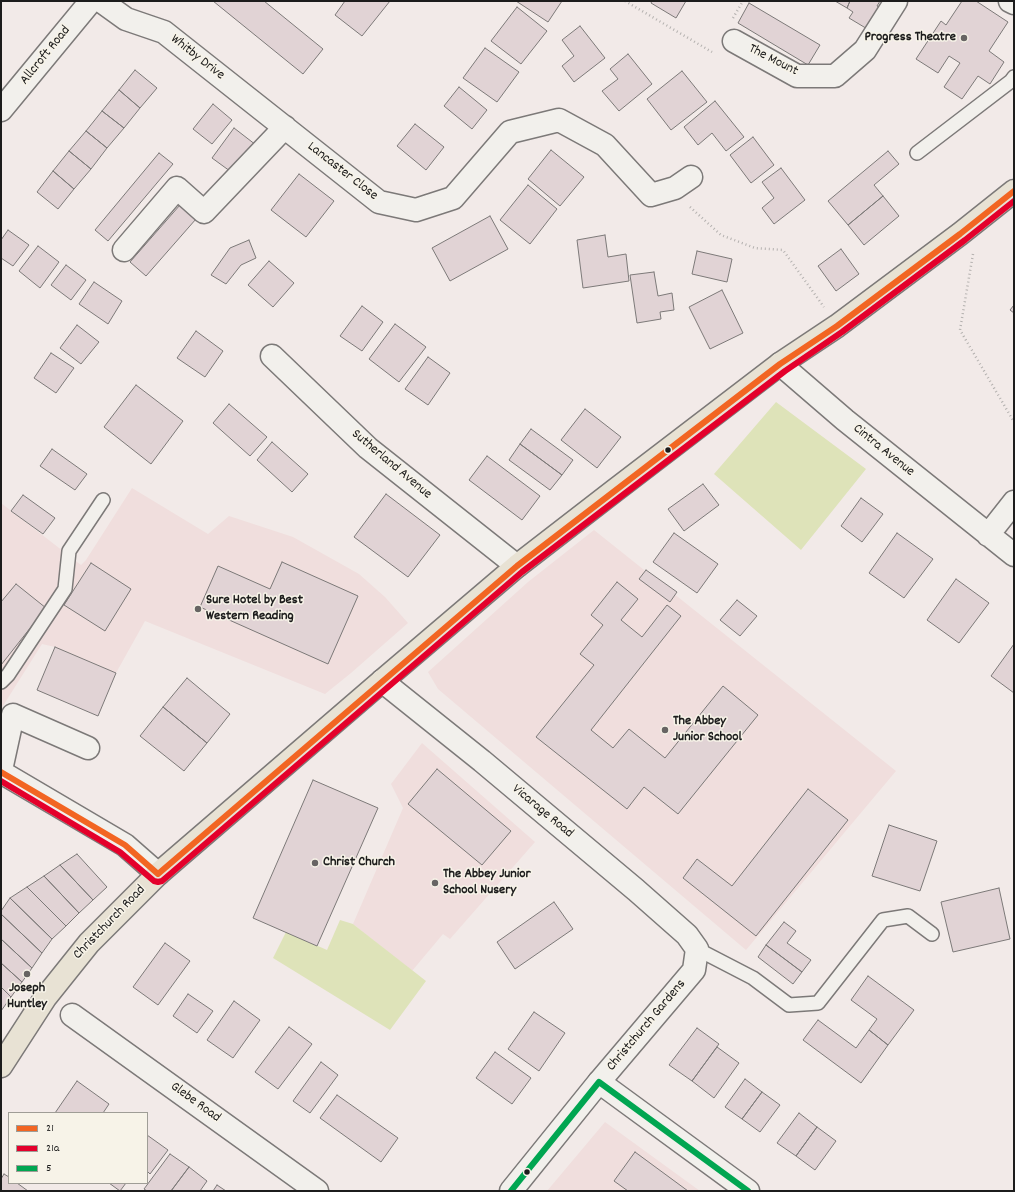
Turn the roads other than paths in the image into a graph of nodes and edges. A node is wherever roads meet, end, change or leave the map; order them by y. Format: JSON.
{"nodes":[{"id":1,"x":91,"y":1,"type":"edge"},
{"id":2,"x":101,"y":1,"type":"edge"},
{"id":3,"x":896,"y":1,"type":"edge"},
{"id":4,"x":1010,"y":1,"type":"edge"},
{"id":5,"x":1014,"y":3,"type":"edge"},
{"id":6,"x":733,"y":30,"type":"road end"},
{"id":7,"x":1014,"y":77,"type":"edge"},
{"id":8,"x":1,"y":110,"type":"edge"},
{"id":9,"x":285,"y":128,"type":"junction"},
{"id":10,"x":917,"y":153,"type":"dead end"},
{"id":11,"x":683,"y":182,"type":"road end"},
{"id":12,"x":1014,"y":191,"type":"edge"},
{"id":13,"x":124,"y":250,"type":"dead end"},
{"id":14,"x":272,"y":356,"type":"dead end"},
{"id":15,"x":780,"y":364,"type":"junction"},
{"id":16,"x":103,"y":500,"type":"dead end"},
{"id":17,"x":1014,"y":502,"type":"edge"},
{"id":18,"x":988,"y":535,"type":"junction"},
{"id":19,"x":1014,"y":555,"type":"edge"},
{"id":20,"x":517,"y":566,"type":"junction"},
{"id":21,"x":382,"y":681,"type":"junction"},
{"id":22,"x":1,"y":682,"type":"edge"},
{"id":23,"x":88,"y":748,"type":"dead end"},
{"id":24,"x":1,"y":771,"type":"edge"},
{"id":25,"x":158,"y":874,"type":"junction"},
{"id":26,"x":932,"y":934,"type":"dead end"},
{"id":27,"x":697,"y":949,"type":"junction"},
{"id":28,"x":72,"y":1015,"type":"dead end"},
{"id":29,"x":1,"y":1066,"type":"edge"},
{"id":30,"x":599,"y":1082,"type":"junction"},
{"id":31,"x":317,"y":1191,"type":"edge"},
{"id":32,"x":511,"y":1191,"type":"edge"},
{"id":33,"x":748,"y":1191,"type":"edge"}],
"edges":[{"from":1,"to":8,"type":"street","name":"Allcroft Road"},
{"from":2,"to":9,"type":"street","name":"Whitby Drive"},
{"from":3,"to":6,"type":"street","name":"The Mount"},
{"from":4,"to":5,"type":"street"},
{"from":7,"to":10,"type":"lane"},
{"from":9,"to":11,"type":"street","name":"Lancaster Close"},
{"from":9,"to":13,"type":"street"},
{"from":12,"to":15,"type":"main road","name":"Christchurch Road"},
{"from":14,"to":20,"type":"street","name":"Sutherland Avenue"},
{"from":15,"to":18,"type":"street","name":"Cintra Avenue"},
{"from":15,"to":20,"type":"main road","name":"Christchurch Road"},
{"from":16,"to":22,"type":"lane"},
{"from":17,"to":18,"type":"street"},
{"from":18,"to":19,"type":"street","name":"Cintra Avenue"},
{"from":20,"to":21,"type":"main road","name":"Christchurch Road"},
{"from":21,"to":25,"type":"main road","name":"Christchurch Road"},
{"from":21,"to":27,"type":"street","name":"Vicarage Road"},
{"from":23,"to":24,"type":"street"},
{"from":24,"to":25,"type":"street"},
{"from":25,"to":29,"type":"main road","name":"Christchurch Road"},
{"from":26,"to":27,"type":"lane"},
{"from":27,"to":30,"type":"street","name":"Christchurch Gardens"},
{"from":28,"to":31,"type":"street","name":"Glebe Road"},
{"from":30,"to":32,"type":"street","name":"Christchurch Gardens"},
{"from":30,"to":33,"type":"street"}]}
